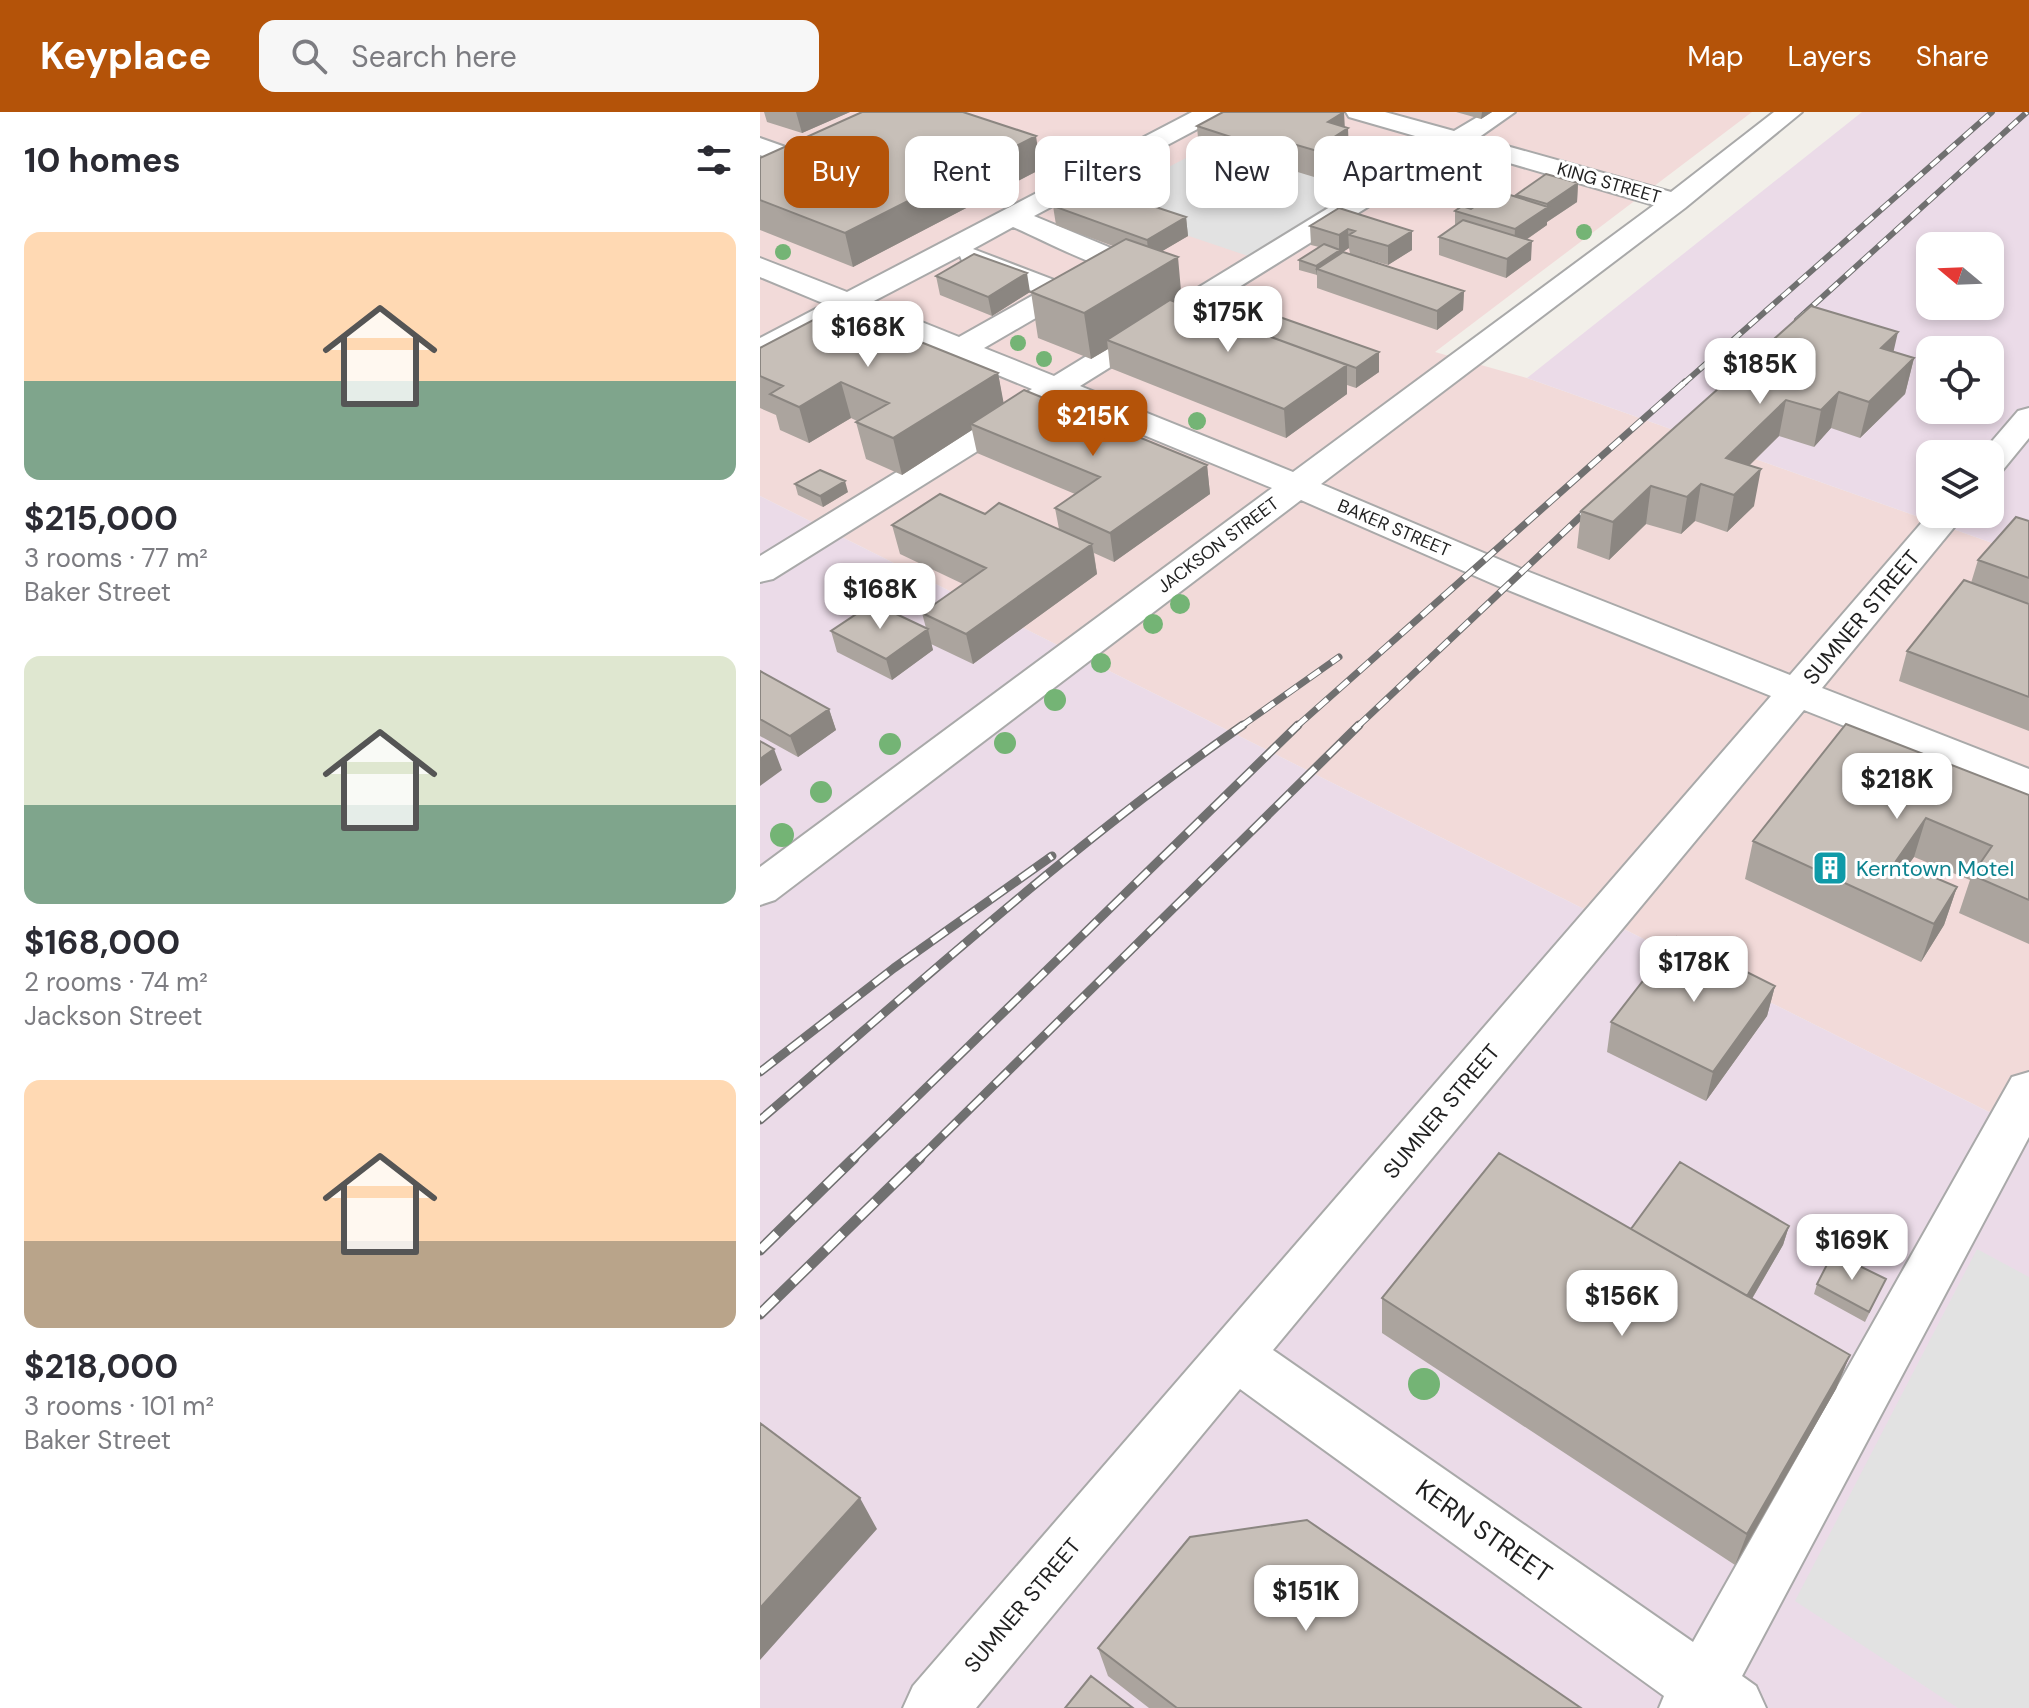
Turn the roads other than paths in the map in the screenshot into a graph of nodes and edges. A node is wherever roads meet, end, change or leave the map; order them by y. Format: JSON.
{"nodes":[{"id":1,"x":921,"y":112,"type":"edge"},
{"id":2,"x":1211,"y":112,"type":"edge"},
{"id":3,"x":1358,"y":112,"type":"edge"},
{"id":4,"x":1503,"y":112,"type":"edge"},
{"id":5,"x":1790,"y":112,"type":"edge"},
{"id":6,"x":1438,"y":136,"type":"edge"},
{"id":7,"x":1463,"y":136,"type":"edge"},
{"id":8,"x":760,"y":146,"type":"edge"},
{"id":9,"x":1511,"y":157,"type":"edge"},
{"id":10,"x":1675,"y":202,"type":"junction"},
{"id":11,"x":1346,"y":208,"type":"edge"},
{"id":12,"x":1012,"y":217,"type":"junction"},
{"id":13,"x":952,"y":249,"type":"junction"},
{"id":14,"x":760,"y":267,"type":"edge"},
{"id":15,"x":1218,"y":287,"type":"junction"},
{"id":16,"x":849,"y":303,"type":"junction"},
{"id":17,"x":960,"y":349,"type":"junction"},
{"id":18,"x":760,"y":350,"type":"edge"},
{"id":19,"x":1055,"y":388,"type":"junction"},
{"id":20,"x":2029,"y":418,"type":"edge"},
{"id":21,"x":2004,"y":447,"type":"edge"},
{"id":22,"x":1297,"y":486,"type":"junction"},
{"id":23,"x":1936,"y":528,"type":"edge"},
{"id":24,"x":760,"y":571,"type":"edge"},
{"id":25,"x":1798,"y":691,"type":"junction"},
{"id":26,"x":2029,"y":785,"type":"edge"},
{"id":27,"x":760,"y":889,"type":"edge"},
{"id":28,"x":2029,"y":1091,"type":"edge"},
{"id":29,"x":1235,"y":1354,"type":"junction"},
{"id":30,"x":1709,"y":1701,"type":"edge"},
{"id":31,"x":935,"y":1708,"type":"edge"}],
"edges":[{"from":1,"to":8,"type":"street"},
{"from":2,"to":12,"type":"street"},
{"from":3,"to":6,"type":"street","name":"KING STREET"},
{"from":4,"to":7,"type":"street"},
{"from":5,"to":10,"type":"street","name":"JACKSON STREET"},
{"from":9,"to":10,"type":"street","name":"KING STREET"},
{"from":10,"to":22,"type":"street","name":"JACKSON STREET"},
{"from":11,"to":15,"type":"street"},
{"from":12,"to":13,"type":"street"},
{"from":12,"to":15,"type":"street"},
{"from":13,"to":16,"type":"street"},
{"from":13,"to":17,"type":"street"},
{"from":14,"to":16,"type":"street","name":"BAKER STREET"},
{"from":15,"to":19,"type":"street"},
{"from":16,"to":17,"type":"street","name":"BAKER STREET"},
{"from":16,"to":18,"type":"street"},
{"from":17,"to":19,"type":"street","name":"BAKER STREET"},
{"from":19,"to":22,"type":"street","name":"BAKER STREET"},
{"from":19,"to":24,"type":"street"},
{"from":20,"to":21,"type":"street"},
{"from":22,"to":25,"type":"street","name":"BAKER STREET"},
{"from":22,"to":27,"type":"street","name":"JACKSON STREET"},
{"from":23,"to":25,"type":"street","name":"SUMNER STREET"},
{"from":25,"to":26,"type":"street","name":"BAKER STREET"},
{"from":25,"to":29,"type":"street","name":"SUMNER STREET"},
{"from":28,"to":30,"type":"street"},
{"from":29,"to":30,"type":"street","name":"KERN STREET"},
{"from":29,"to":31,"type":"street","name":"SUMNER STREET"}]}
